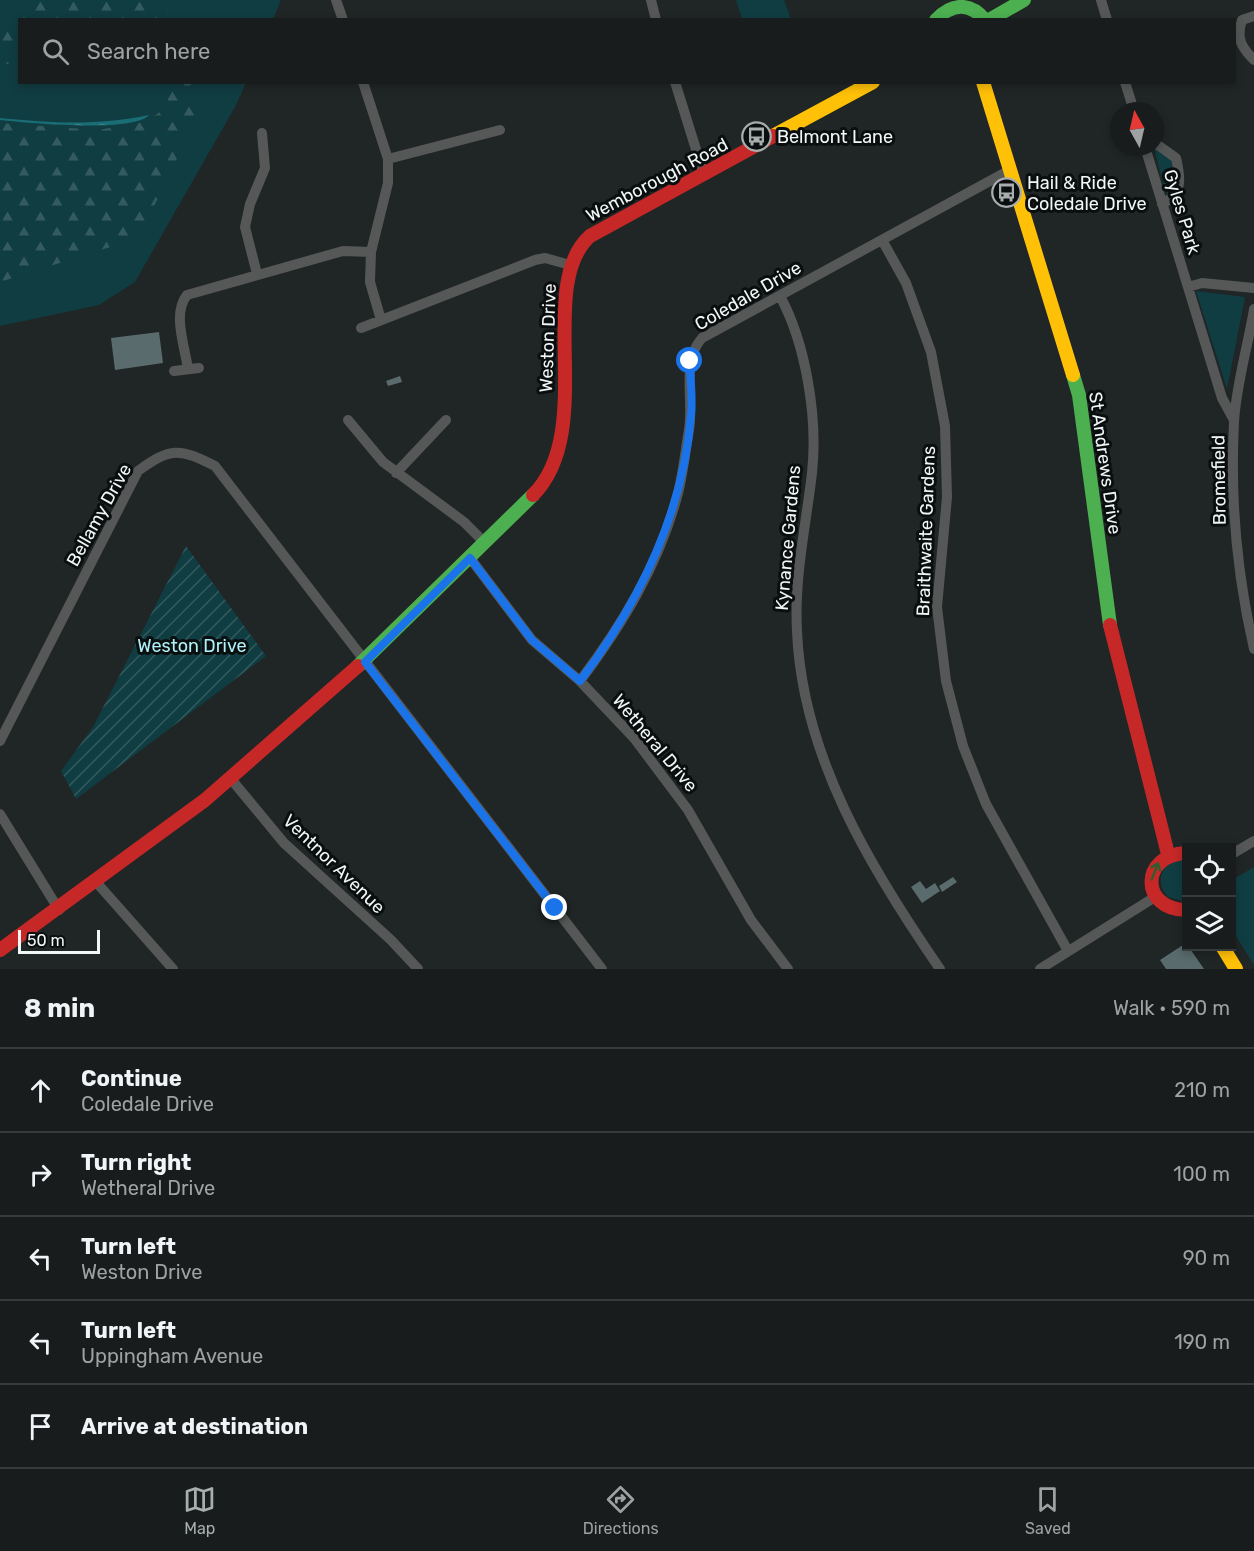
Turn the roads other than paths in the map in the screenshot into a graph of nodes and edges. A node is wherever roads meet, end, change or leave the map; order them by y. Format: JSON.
{"nodes":[{"id":1,"x":336,"y":0,"type":"edge"},
{"id":2,"x":651,"y":0,"type":"edge"},
{"id":3,"x":1024,"y":0,"type":"edge"},
{"id":4,"x":1101,"y":0,"type":"edge"},
{"id":5,"x":947,"y":4,"type":"edge"},
{"id":6,"x":1254,"y":16,"type":"edge"},
{"id":7,"x":342,"y":18,"type":"edge"},
{"id":8,"x":656,"y":18,"type":"edge"},
{"id":9,"x":937,"y":18,"type":"edge"},
{"id":10,"x":985,"y":18,"type":"edge"},
{"id":11,"x":991,"y":18,"type":"edge"},
{"id":12,"x":1106,"y":18,"type":"edge"},
{"id":13,"x":1254,"y":60,"type":"edge"},
{"id":14,"x":364,"y":84,"type":"edge"},
{"id":15,"x":676,"y":84,"type":"edge"},
{"id":16,"x":869,"y":84,"type":"edge"},
{"id":17,"x":984,"y":84,"type":"edge"},
{"id":18,"x":1126,"y":84,"type":"edge"},
{"id":19,"x":1131,"y":102,"type":"edge"},
{"id":20,"x":500,"y":130,"type":"dead end"},
{"id":21,"x":262,"y":133,"type":"dead end"},
{"id":22,"x":1164,"y":149,"type":"edge"},
{"id":23,"x":1148,"y":156,"type":"edge"},
{"id":24,"x":388,"y":159,"type":"junction"},
{"id":25,"x":1010,"y":170,"type":"junction"},
{"id":26,"x":704,"y":175,"type":"junction"},
{"id":27,"x":1162,"y":204,"type":"junction"},
{"id":28,"x":882,"y":240,"type":"junction"},
{"id":29,"x":371,"y":252,"type":"junction"},
{"id":30,"x":570,"y":265,"type":"junction"},
{"id":31,"x":257,"y":274,"type":"junction"},
{"id":32,"x":1188,"y":287,"type":"junction"},
{"id":33,"x":1254,"y":288,"type":"edge"},
{"id":34,"x":780,"y":296,"type":"junction"},
{"id":35,"x":1254,"y":309,"type":"edge"},
{"id":36,"x":381,"y":320,"type":"junction"},
{"id":37,"x":361,"y":327,"type":"dead end"},
{"id":38,"x":174,"y":371,"type":"dead end"},
{"id":39,"x":348,"y":420,"type":"dead end"},
{"id":40,"x":446,"y":420,"type":"dead end"},
{"id":41,"x":1234,"y":420,"type":"junction"},
{"id":42,"x":396,"y":472,"type":"junction"},
{"id":43,"x":485,"y":543,"type":"junction"},
{"id":44,"x":470,"y":558,"type":"junction"},
{"id":45,"x":1254,"y":649,"type":"edge"},
{"id":46,"x":365,"y":662,"type":"junction"},
{"id":47,"x":580,"y":681,"type":"junction"},
{"id":48,"x":0,"y":741,"type":"edge"},
{"id":49,"x":231,"y":779,"type":"junction"},
{"id":50,"x":0,"y":814,"type":"edge"},
{"id":51,"x":1254,"y":841,"type":"edge"},
{"id":52,"x":1236,"y":852,"type":"edge"},
{"id":53,"x":1182,"y":853,"type":"edge"},
{"id":54,"x":1168,"y":854,"type":"junction"},
{"id":55,"x":98,"y":883,"type":"junction"},
{"id":56,"x":1155,"y":897,"type":"junction"},
{"id":57,"x":59,"y":910,"type":"junction"},
{"id":58,"x":1182,"y":910,"type":"edge"},
{"id":59,"x":0,"y":950,"type":"edge"},
{"id":60,"x":1068,"y":951,"type":"junction"},
{"id":61,"x":1225,"y":951,"type":"edge"},
{"id":62,"x":173,"y":969,"type":"edge"},
{"id":63,"x":418,"y":969,"type":"edge"},
{"id":64,"x":602,"y":969,"type":"edge"},
{"id":65,"x":788,"y":969,"type":"edge"},
{"id":66,"x":940,"y":969,"type":"edge"},
{"id":67,"x":1040,"y":969,"type":"edge"},
{"id":68,"x":1236,"y":969,"type":"edge"}],
"edges":[{"from":1,"to":7,"type":"street"},
{"from":2,"to":8,"type":"street"},
{"from":3,"to":11,"type":"street"},
{"from":4,"to":12,"type":"street"},
{"from":5,"to":9,"type":"street"},
{"from":5,"to":10,"type":"street"},
{"from":6,"to":13,"type":"street"},
{"from":14,"to":24,"type":"street"},
{"from":15,"to":26,"type":"street"},
{"from":16,"to":26,"type":"street","name":"Wemborough Road"},
{"from":17,"to":25,"type":"street","name":"St Andrews Drive"},
{"from":18,"to":19,"type":"street"},
{"from":20,"to":24,"type":"street"},
{"from":21,"to":31,"type":"street"},
{"from":22,"to":27,"type":"street"},
{"from":23,"to":27,"type":"street","name":"Gyles Park"},
{"from":24,"to":29,"type":"street"},
{"from":25,"to":28,"type":"street","name":"Coledale Drive"},
{"from":25,"to":54,"type":"street","name":"St Andrews Drive"},
{"from":26,"to":30,"type":"street","name":"Wemborough Road"},
{"from":27,"to":32,"type":"street","name":"Gyles Park"},
{"from":28,"to":34,"type":"street","name":"Coledale Drive"},
{"from":28,"to":60,"type":"street","name":"Braithwaite Gardens"},
{"from":29,"to":31,"type":"street"},
{"from":29,"to":36,"type":"street"},
{"from":30,"to":36,"type":"street"},
{"from":30,"to":43,"type":"street","name":"Weston Drive"},
{"from":31,"to":38,"type":"street"},
{"from":32,"to":33,"type":"street"},
{"from":32,"to":41,"type":"street","name":"Gyles Park"},
{"from":34,"to":47,"type":"street","name":"Coledale Drive"},
{"from":34,"to":66,"type":"street","name":"Kynance Gardens"},
{"from":35,"to":41,"type":"street","name":"Bromefield"},
{"from":36,"to":37,"type":"street"},
{"from":39,"to":42,"type":"street"},
{"from":40,"to":42,"type":"street"},
{"from":41,"to":45,"type":"street","name":"Bromefield"},
{"from":42,"to":43,"type":"street"},
{"from":43,"to":44,"type":"street","name":"Weston Drive"},
{"from":44,"to":46,"type":"street","name":"Weston Drive"},
{"from":44,"to":47,"type":"street","name":"Wetheral Drive"},
{"from":46,"to":48,"type":"street","name":"Bellamy Drive"},
{"from":46,"to":49,"type":"street","name":"Weston Drive"},
{"from":46,"to":64,"type":"street","name":"Bellamy Drive"},
{"from":47,"to":65,"type":"street","name":"Wetheral Drive"},
{"from":49,"to":55,"type":"street","name":"Weston Drive"},
{"from":49,"to":63,"type":"street","name":"Ventnor Avenue"},
{"from":50,"to":57,"type":"street"},
{"from":51,"to":52,"type":"street"},
{"from":53,"to":54,"type":"street"},
{"from":56,"to":54,"type":"street","one_way":true},
{"from":55,"to":57,"type":"street","name":"Weston Drive"},
{"from":55,"to":62,"type":"street"},
{"from":56,"to":58,"type":"street"},
{"from":56,"to":60,"type":"street"},
{"from":57,"to":59,"type":"street","name":"Weston Drive"},
{"from":60,"to":67,"type":"street"},
{"from":61,"to":68,"type":"street"}]}
